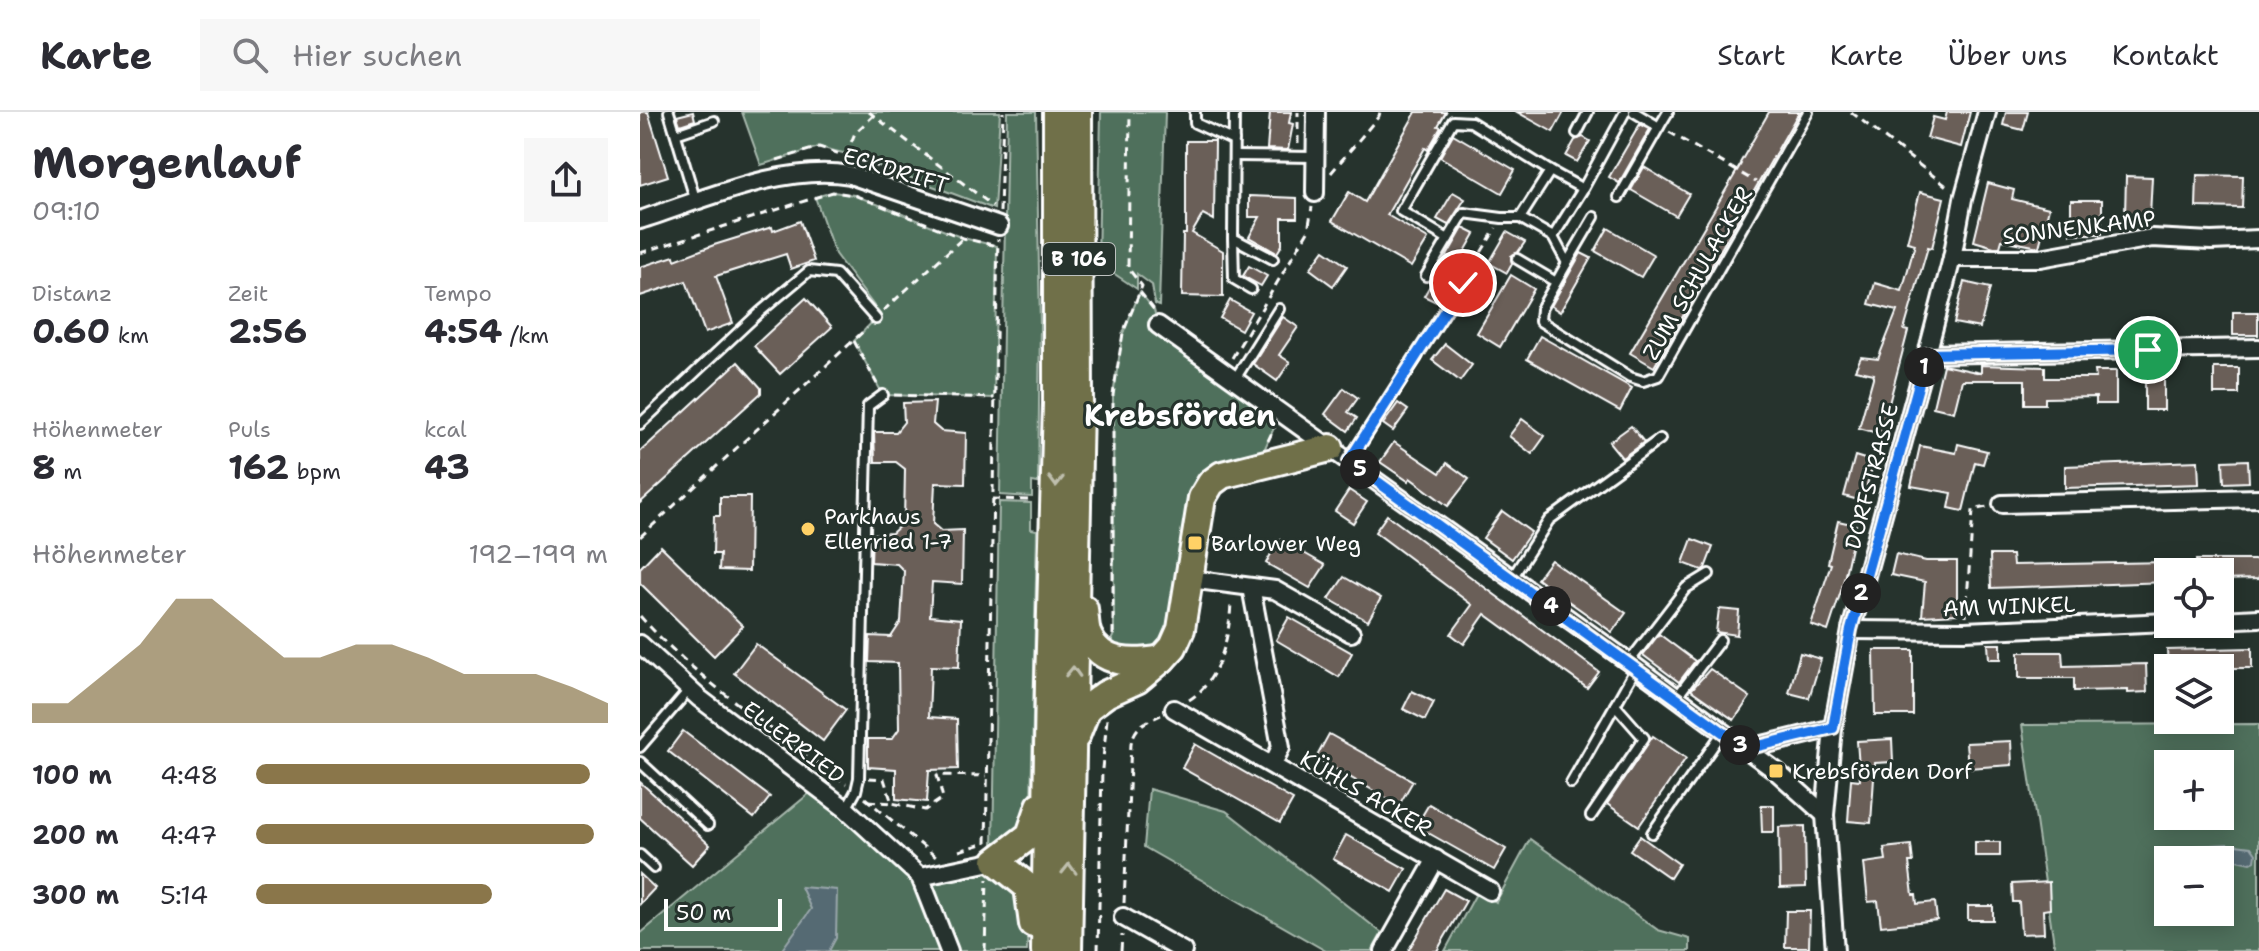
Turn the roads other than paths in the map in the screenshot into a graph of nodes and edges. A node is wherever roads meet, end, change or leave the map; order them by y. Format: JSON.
{"nodes":[{"id":1,"x":669,"y":112,"type":"edge"},
{"id":2,"x":1039,"y":112,"type":"edge"},
{"id":3,"x":1057,"y":112,"type":"edge"},
{"id":4,"x":1078,"y":112,"type":"edge"},
{"id":5,"x":1091,"y":112,"type":"edge"},
{"id":6,"x":1195,"y":112,"type":"edge"},
{"id":7,"x":1234,"y":112,"type":"edge"},
{"id":8,"x":1316,"y":112,"type":"edge"},
{"id":9,"x":1588,"y":112,"type":"edge"},
{"id":10,"x":1625,"y":112,"type":"edge"},
{"id":11,"x":1634,"y":112,"type":"edge"},
{"id":12,"x":1668,"y":112,"type":"edge"},
{"id":13,"x":1808,"y":112,"type":"edge"},
{"id":14,"x":1987,"y":112,"type":"edge"},
{"id":15,"x":714,"y":121,"type":"dead end"},
{"id":16,"x":1659,"y":127,"type":"junction"},
{"id":17,"x":1577,"y":133,"type":"dead end"},
{"id":18,"x":676,"y":134,"type":"junction"},
{"id":19,"x":1234,"y":141,"type":"junction"},
{"id":20,"x":1235,"y":156,"type":"junction"},
{"id":21,"x":1306,"y":157,"type":"junction"},
{"id":22,"x":1550,"y":171,"type":"junction"},
{"id":23,"x":1583,"y":189,"type":"junction"},
{"id":24,"x":1315,"y":193,"type":"road end"},
{"id":25,"x":1619,"y":197,"type":"dead end"},
{"id":26,"x":696,"y":202,"type":"junction"},
{"id":27,"x":1594,"y":217,"type":"dead end"},
{"id":28,"x":1520,"y":218,"type":"junction"},
{"id":29,"x":640,"y":220,"type":"edge"},
{"id":30,"x":999,"y":226,"type":"road end"},
{"id":31,"x":1553,"y":237,"type":"junction"},
{"id":32,"x":1233,"y":238,"type":"junction"},
{"id":33,"x":1448,"y":239,"type":"junction"},
{"id":34,"x":2259,"y":239,"type":"edge"},
{"id":35,"x":1952,"y":258,"type":"junction"},
{"id":36,"x":1273,"y":259,"type":"dead end"},
{"id":37,"x":1517,"y":259,"type":"dead end"},
{"id":38,"x":1567,"y":263,"type":"junction"},
{"id":39,"x":1426,"y":276,"type":"dead end"},
{"id":40,"x":1556,"y":282,"type":"junction"},
{"id":41,"x":1251,"y":289,"type":"dead end"},
{"id":42,"x":1279,"y":309,"type":"dead end"},
{"id":43,"x":876,"y":319,"type":"road end"},
{"id":44,"x":1158,"y":325,"type":"dead end"},
{"id":45,"x":2259,"y":348,"type":"edge"},
{"id":46,"x":1927,"y":354,"type":"junction"},
{"id":47,"x":1417,"y":357,"type":"road end"},
{"id":48,"x":1229,"y":375,"type":"junction"},
{"id":49,"x":883,"y":395,"type":"road end"},
{"id":50,"x":1068,"y":404,"type":"junction"},
{"id":51,"x":640,"y":424,"type":"edge"},
{"id":52,"x":1660,"y":439,"type":"dead end"},
{"id":53,"x":1340,"y":454,"type":"junction"},
{"id":54,"x":2259,"y":498,"type":"edge"},
{"id":55,"x":2002,"y":504,"type":"road end"},
{"id":56,"x":1076,"y":554,"type":"junction"},
{"id":57,"x":1709,"y":574,"type":"dead end"},
{"id":58,"x":1512,"y":578,"type":"junction"},
{"id":59,"x":1190,"y":579,"type":"junction"},
{"id":60,"x":1251,"y":587,"type":"junction"},
{"id":61,"x":2259,"y":618,"type":"edge"},
{"id":62,"x":2234,"y":619,"type":"edge"},
{"id":63,"x":2154,"y":623,"type":"edge"},
{"id":64,"x":1851,"y":630,"type":"junction"},
{"id":65,"x":1351,"y":633,"type":"dead end"},
{"id":66,"x":1720,"y":640,"type":"dead end"},
{"id":67,"x":640,"y":644,"type":"edge"},
{"id":68,"x":1162,"y":659,"type":"junction"},
{"id":69,"x":1632,"y":665,"type":"junction"},
{"id":70,"x":690,"y":690,"type":"junction"},
{"id":71,"x":1676,"y":698,"type":"junction"},
{"id":72,"x":1615,"y":705,"type":"junction"},
{"id":73,"x":1174,"y":709,"type":"road end"},
{"id":74,"x":1833,"y":728,"type":"junction"},
{"id":75,"x":1723,"y":732,"type":"junction"},
{"id":76,"x":640,"y":747,"type":"edge"},
{"id":77,"x":1746,"y":749,"type":"junction"},
{"id":78,"x":1070,"y":750,"type":"junction"},
{"id":79,"x":640,"y":762,"type":"edge"},
{"id":80,"x":1273,"y":764,"type":"junction"},
{"id":81,"x":1047,"y":783,"type":"junction"},
{"id":82,"x":1571,"y":783,"type":"dead end"},
{"id":83,"x":846,"y":809,"type":"junction"},
{"id":84,"x":1825,"y":815,"type":"junction"},
{"id":85,"x":1591,"y":816,"type":"dead end"},
{"id":86,"x":708,"y":825,"type":"dead end"},
{"id":87,"x":1652,"y":833,"type":"dead end"},
{"id":88,"x":640,"y":855,"type":"edge"},
{"id":89,"x":990,"y":856,"type":"junction"},
{"id":90,"x":1436,"y":859,"type":"junction"},
{"id":91,"x":654,"y":868,"type":"dead end"},
{"id":92,"x":920,"y":877,"type":"junction"},
{"id":93,"x":1490,"y":891,"type":"dead end"},
{"id":94,"x":1123,"y":917,"type":"road end"},
{"id":95,"x":949,"y":951,"type":"edge"},
{"id":96,"x":1037,"y":951,"type":"edge"},
{"id":97,"x":1045,"y":951,"type":"edge"},
{"id":98,"x":1068,"y":951,"type":"edge"},
{"id":99,"x":1183,"y":951,"type":"edge"},
{"id":100,"x":1384,"y":951,"type":"edge"},
{"id":101,"x":1835,"y":951,"type":"edge"}],
"edges":[{"from":1,"to":18,"type":"lane"},
{"from":2,"to":50,"type":"highway"},
{"from":3,"to":50,"type":"highway","number":"B 106"},
{"from":4,"to":50,"type":"highway","number":"B 106"},
{"from":5,"to":50,"type":"highway"},
{"from":6,"to":19,"type":"lane"},
{"from":7,"to":19,"type":"lane"},
{"from":8,"to":21,"type":"street"},
{"from":9,"to":17,"type":"lane"},
{"from":10,"to":23,"type":"lane"},
{"from":11,"to":16,"type":"lane"},
{"from":12,"to":16,"type":"lane"},
{"from":13,"to":40,"type":"lane","name":"ZUM SCHULACKER"},
{"from":14,"to":35,"type":"street","name":"DORFSTRASSE"},
{"from":15,"to":18,"type":"lane"},
{"from":16,"to":25,"type":"lane"},
{"from":18,"to":26,"type":"lane"},
{"from":19,"to":20,"type":"lane"},
{"from":20,"to":21,"type":"lane"},
{"from":20,"to":32,"type":"lane"},
{"from":21,"to":24,"type":"street"},
{"from":22,"to":23,"type":"lane"},
{"from":22,"to":28,"type":"lane"},
{"from":22,"to":33,"type":"lane"},
{"from":23,"to":31,"type":"lane"},
{"from":26,"to":29,"type":"street","name":"ECKDRIFT"},
{"from":26,"to":30,"type":"street","name":"ECKDRIFT"},
{"from":27,"to":38,"type":"lane","name":"ZUM SCHULACKER"},
{"from":28,"to":31,"type":"lane"},
{"from":28,"to":33,"type":"lane"},
{"from":31,"to":38,"type":"lane"},
{"from":32,"to":36,"type":"lane"},
{"from":32,"to":41,"type":"lane"},
{"from":33,"to":39,"type":"lane"},
{"from":34,"to":35,"type":"street","name":"SONNENKAMP"},
{"from":35,"to":46,"type":"street","name":"DORFSTRASSE"},
{"from":37,"to":40,"type":"lane"},
{"from":38,"to":40,"type":"lane","name":"ZUM SCHULACKER"},
{"from":42,"to":48,"type":"lane"},
{"from":43,"to":51,"type":"lane"},
{"from":44,"to":48,"type":"street"},
{"from":45,"to":46,"type":"street"},
{"from":46,"to":64,"type":"street","name":"DORFSTRASSE"},
{"from":47,"to":53,"type":"lane"},
{"from":48,"to":53,"type":"street"},
{"from":49,"to":83,"type":"lane"},
{"from":50,"to":56,"type":"highway","number":"B 106"},
{"from":50,"to":81,"type":"highway","number":"B 106","one_way":true},
{"from":52,"to":58,"type":"lane"},
{"from":53,"to":58,"type":"street"},
{"from":53,"to":59,"type":"highway"},
{"from":54,"to":55,"type":"street"},
{"from":56,"to":68,"type":"highway"},
{"from":78,"to":56,"type":"highway","number":"B 106","one_way":true},
{"from":57,"to":69,"type":"lane"},
{"from":58,"to":69,"type":"street"},
{"from":59,"to":60,"type":"street"},
{"from":59,"to":68,"type":"highway"},
{"from":60,"to":65,"type":"street"},
{"from":60,"to":80,"type":"street","name":"KÜHLS ACKER"},
{"from":61,"to":62,"type":"street"},
{"from":63,"to":64,"type":"street","name":"AM WINKEL"},
{"from":64,"to":74,"type":"street","name":"DORFSTRASSE"},
{"from":66,"to":71,"type":"lane"},
{"from":67,"to":70,"type":"street","name":"ELLERRIED"},
{"from":68,"to":78,"type":"highway"},
{"from":69,"to":71,"type":"street"},
{"from":69,"to":72,"type":"lane"},
{"from":70,"to":76,"type":"lane"},
{"from":70,"to":83,"type":"street","name":"ELLERRIED"},
{"from":71,"to":75,"type":"street"},
{"from":72,"to":82,"type":"lane"},
{"from":72,"to":85,"type":"lane"},
{"from":73,"to":80,"type":"street","name":"KÜHLS ACKER"},
{"from":74,"to":77,"type":"street"},
{"from":74,"to":84,"type":"street","name":"DORFSTRASSE"},
{"from":75,"to":77,"type":"street"},
{"from":75,"to":87,"type":"lane"},
{"from":77,"to":84,"type":"street"},
{"from":98,"to":78,"type":"highway","number":"B 106","one_way":true},
{"from":79,"to":86,"type":"lane"},
{"from":80,"to":90,"type":"street","name":"KÜHLS ACKER"},
{"from":81,"to":89,"type":"highway"},
{"from":81,"to":97,"type":"highway","number":"B 106"},
{"from":83,"to":92,"type":"street","name":"ELLERRIED"},
{"from":84,"to":101,"type":"street","name":"DORFSTRASSE"},
{"from":88,"to":91,"type":"lane"},
{"from":89,"to":92,"type":"street"},
{"from":89,"to":96,"type":"highway"},
{"from":90,"to":93,"type":"street","name":"KÜHLS ACKER"},
{"from":90,"to":100,"type":"street","name":"KÜHLS ACKER"},
{"from":92,"to":95,"type":"street","name":"ELLERRIED"},
{"from":94,"to":99,"type":"street"}]}
